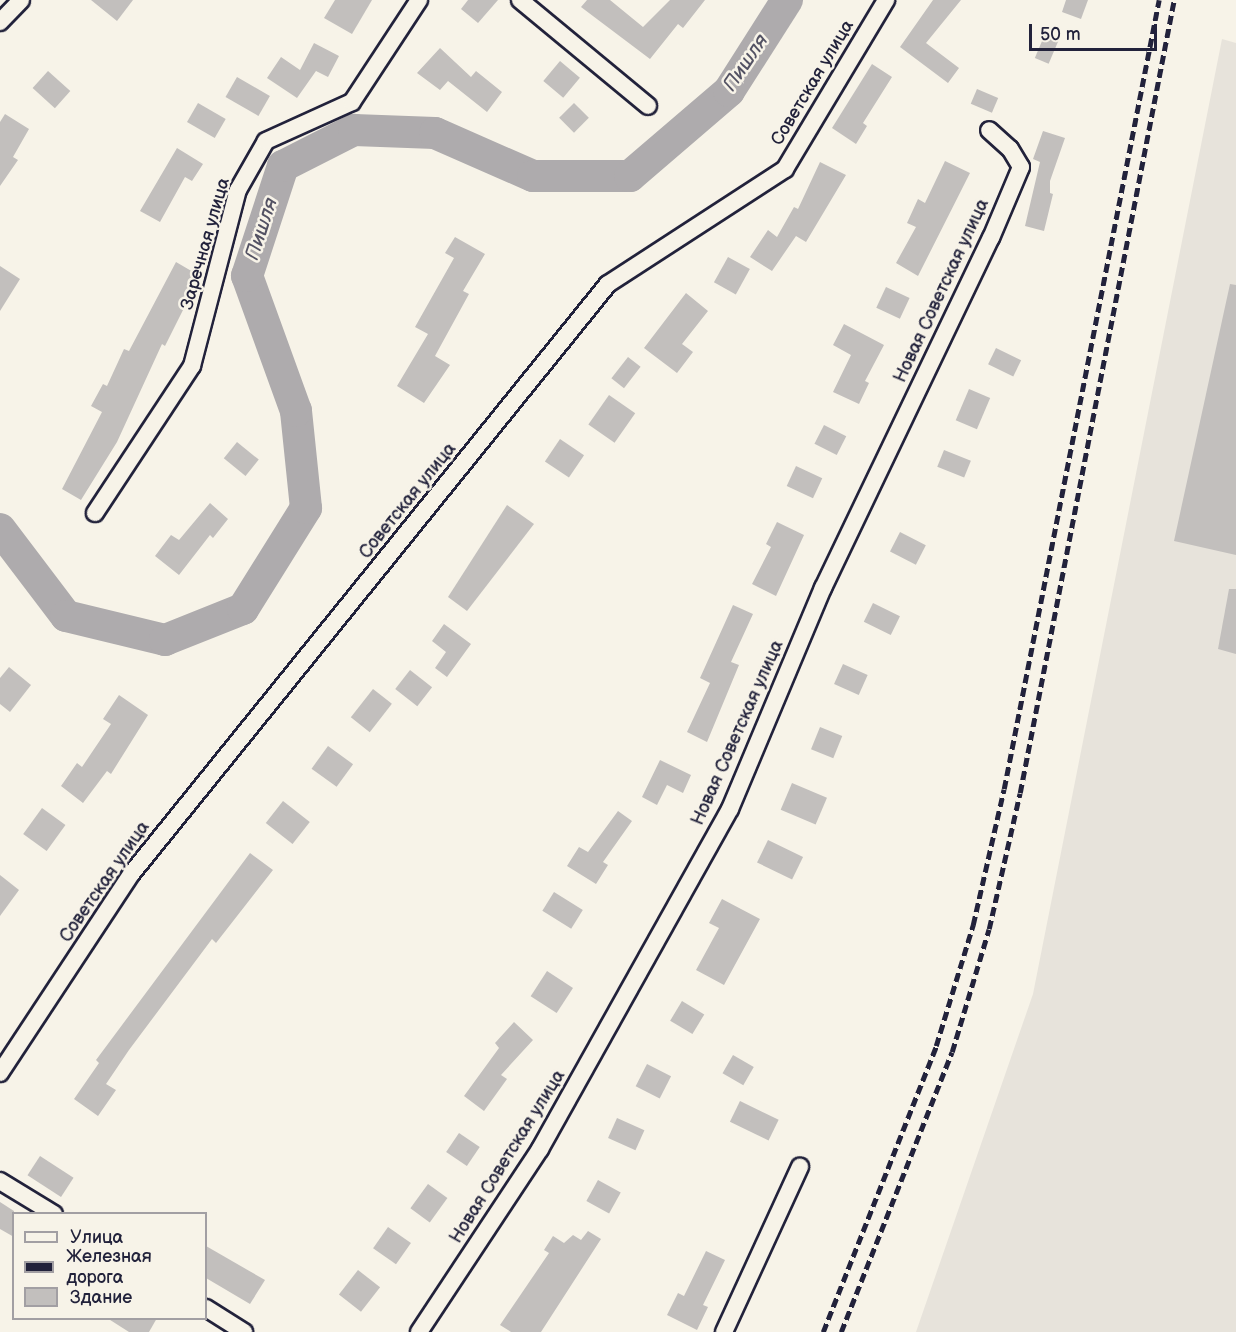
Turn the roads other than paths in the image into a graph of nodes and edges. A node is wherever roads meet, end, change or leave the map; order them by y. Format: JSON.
{"nodes":[{"id":1,"x":21,"y":0,"type":"edge"},
{"id":2,"x":419,"y":0,"type":"edge"},
{"id":3,"x":520,"y":0,"type":"edge"},
{"id":4,"x":886,"y":0,"type":"edge"},
{"id":5,"x":0,"y":22,"type":"edge"},
{"id":6,"x":648,"y":106,"type":"dead end"},
{"id":7,"x":989,"y":130,"type":"dead end"},
{"id":8,"x":94,"y":513,"type":"dead end"},
{"id":9,"x":0,"y":1073,"type":"edge"},
{"id":10,"x":800,"y":1167,"type":"dead end"},
{"id":11,"x":0,"y":1181,"type":"edge"},
{"id":12,"x":51,"y":1212,"type":"edge"},
{"id":13,"x":207,"y":1309,"type":"edge"},
{"id":14,"x":243,"y":1332,"type":"edge"},
{"id":15,"x":419,"y":1332,"type":"edge"},
{"id":16,"x":724,"y":1332,"type":"edge"}],
"edges":[{"from":1,"to":5,"type":"street"},
{"from":2,"to":8,"type":"street","name":"Заречная улица"},
{"from":3,"to":6,"type":"street"},
{"from":4,"to":9,"type":"street","name":"Советская улица"},
{"from":7,"to":15,"type":"street","name":"Новая Советская улица"},
{"from":10,"to":16,"type":"street"},
{"from":11,"to":12,"type":"street"},
{"from":13,"to":14,"type":"street"}]}
